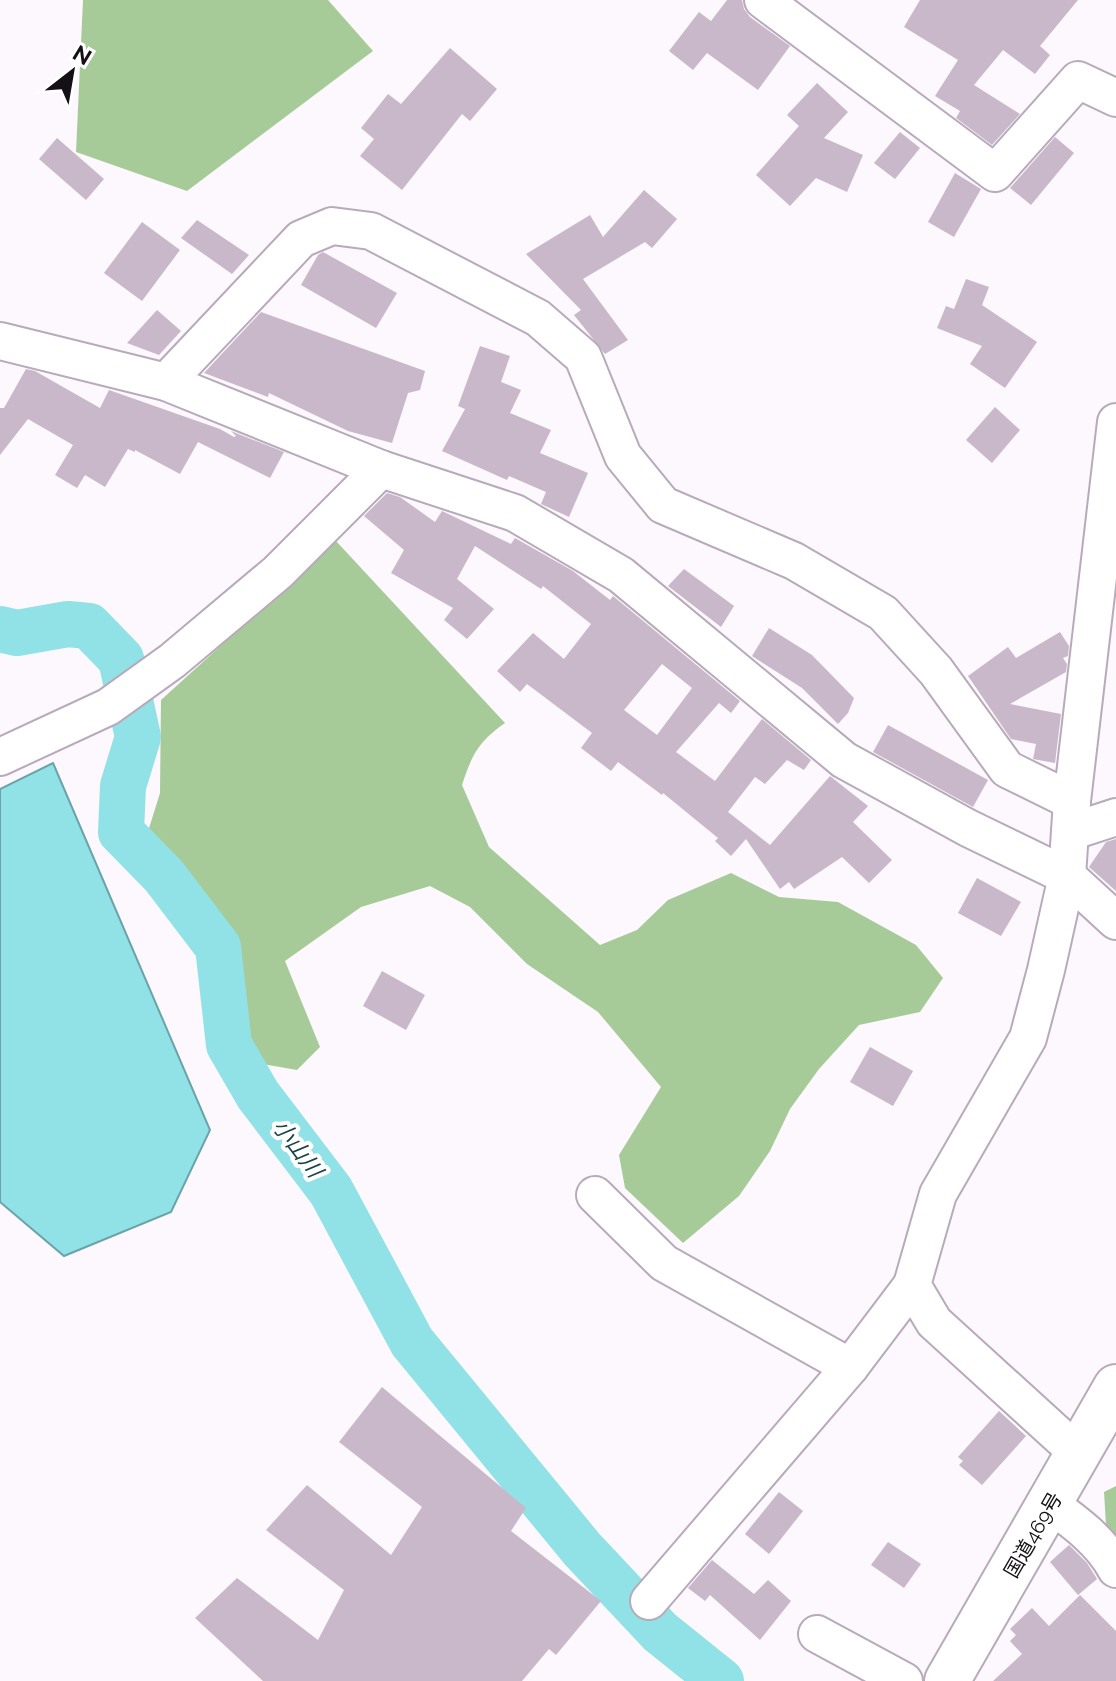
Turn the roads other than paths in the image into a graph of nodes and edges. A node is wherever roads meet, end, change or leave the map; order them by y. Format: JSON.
{"nodes":[{"id":1,"x":763,"y":0,"type":"edge"},
{"id":2,"x":1116,"y":98,"type":"edge"},
{"id":3,"x":0,"y":341,"type":"edge"},
{"id":4,"x":166,"y":382,"type":"junction"},
{"id":5,"x":1116,"y":422,"type":"edge"},
{"id":6,"x":381,"y":469,"type":"junction"},
{"id":7,"x":0,"y":757,"type":"edge"},
{"id":8,"x":1071,"y":816,"type":"junction"},
{"id":9,"x":1116,"y":817,"type":"edge"},
{"id":10,"x":1067,"y":876,"type":"junction"},
{"id":11,"x":1116,"y":921,"type":"edge"},
{"id":12,"x":595,"y":1195,"type":"dead end"},
{"id":13,"x":912,"y":1285,"type":"junction"},
{"id":14,"x":850,"y":1367,"type":"junction"},
{"id":15,"x":1116,"y":1387,"type":"edge"},
{"id":16,"x":1079,"y":1454,"type":"junction"},
{"id":17,"x":1050,"y":1504,"type":"junction"},
{"id":18,"x":1116,"y":1569,"type":"edge"},
{"id":19,"x":649,"y":1601,"type":"dead end"},
{"id":20,"x":817,"y":1634,"type":"dead end"},
{"id":21,"x":904,"y":1681,"type":"edge"},
{"id":22,"x":947,"y":1681,"type":"edge"}],
"edges":[{"from":1,"to":2,"type":"street"},
{"from":3,"to":4,"type":"street"},
{"from":4,"to":6,"type":"street"},
{"from":4,"to":8,"type":"street"},
{"from":5,"to":8,"type":"street"},
{"from":6,"to":7,"type":"street"},
{"from":6,"to":10,"type":"street"},
{"from":8,"to":9,"type":"street"},
{"from":8,"to":10,"type":"street"},
{"from":10,"to":11,"type":"street"},
{"from":10,"to":13,"type":"street"},
{"from":12,"to":14,"type":"street"},
{"from":13,"to":14,"type":"street"},
{"from":13,"to":16,"type":"street"},
{"from":14,"to":19,"type":"street"},
{"from":15,"to":16,"type":"highway","name":"国道469号"},
{"from":16,"to":17,"type":"highway","name":"国道469号"},
{"from":17,"to":18,"type":"street"},
{"from":17,"to":22,"type":"highway","name":"国道469号"},
{"from":20,"to":21,"type":"street"}]}
